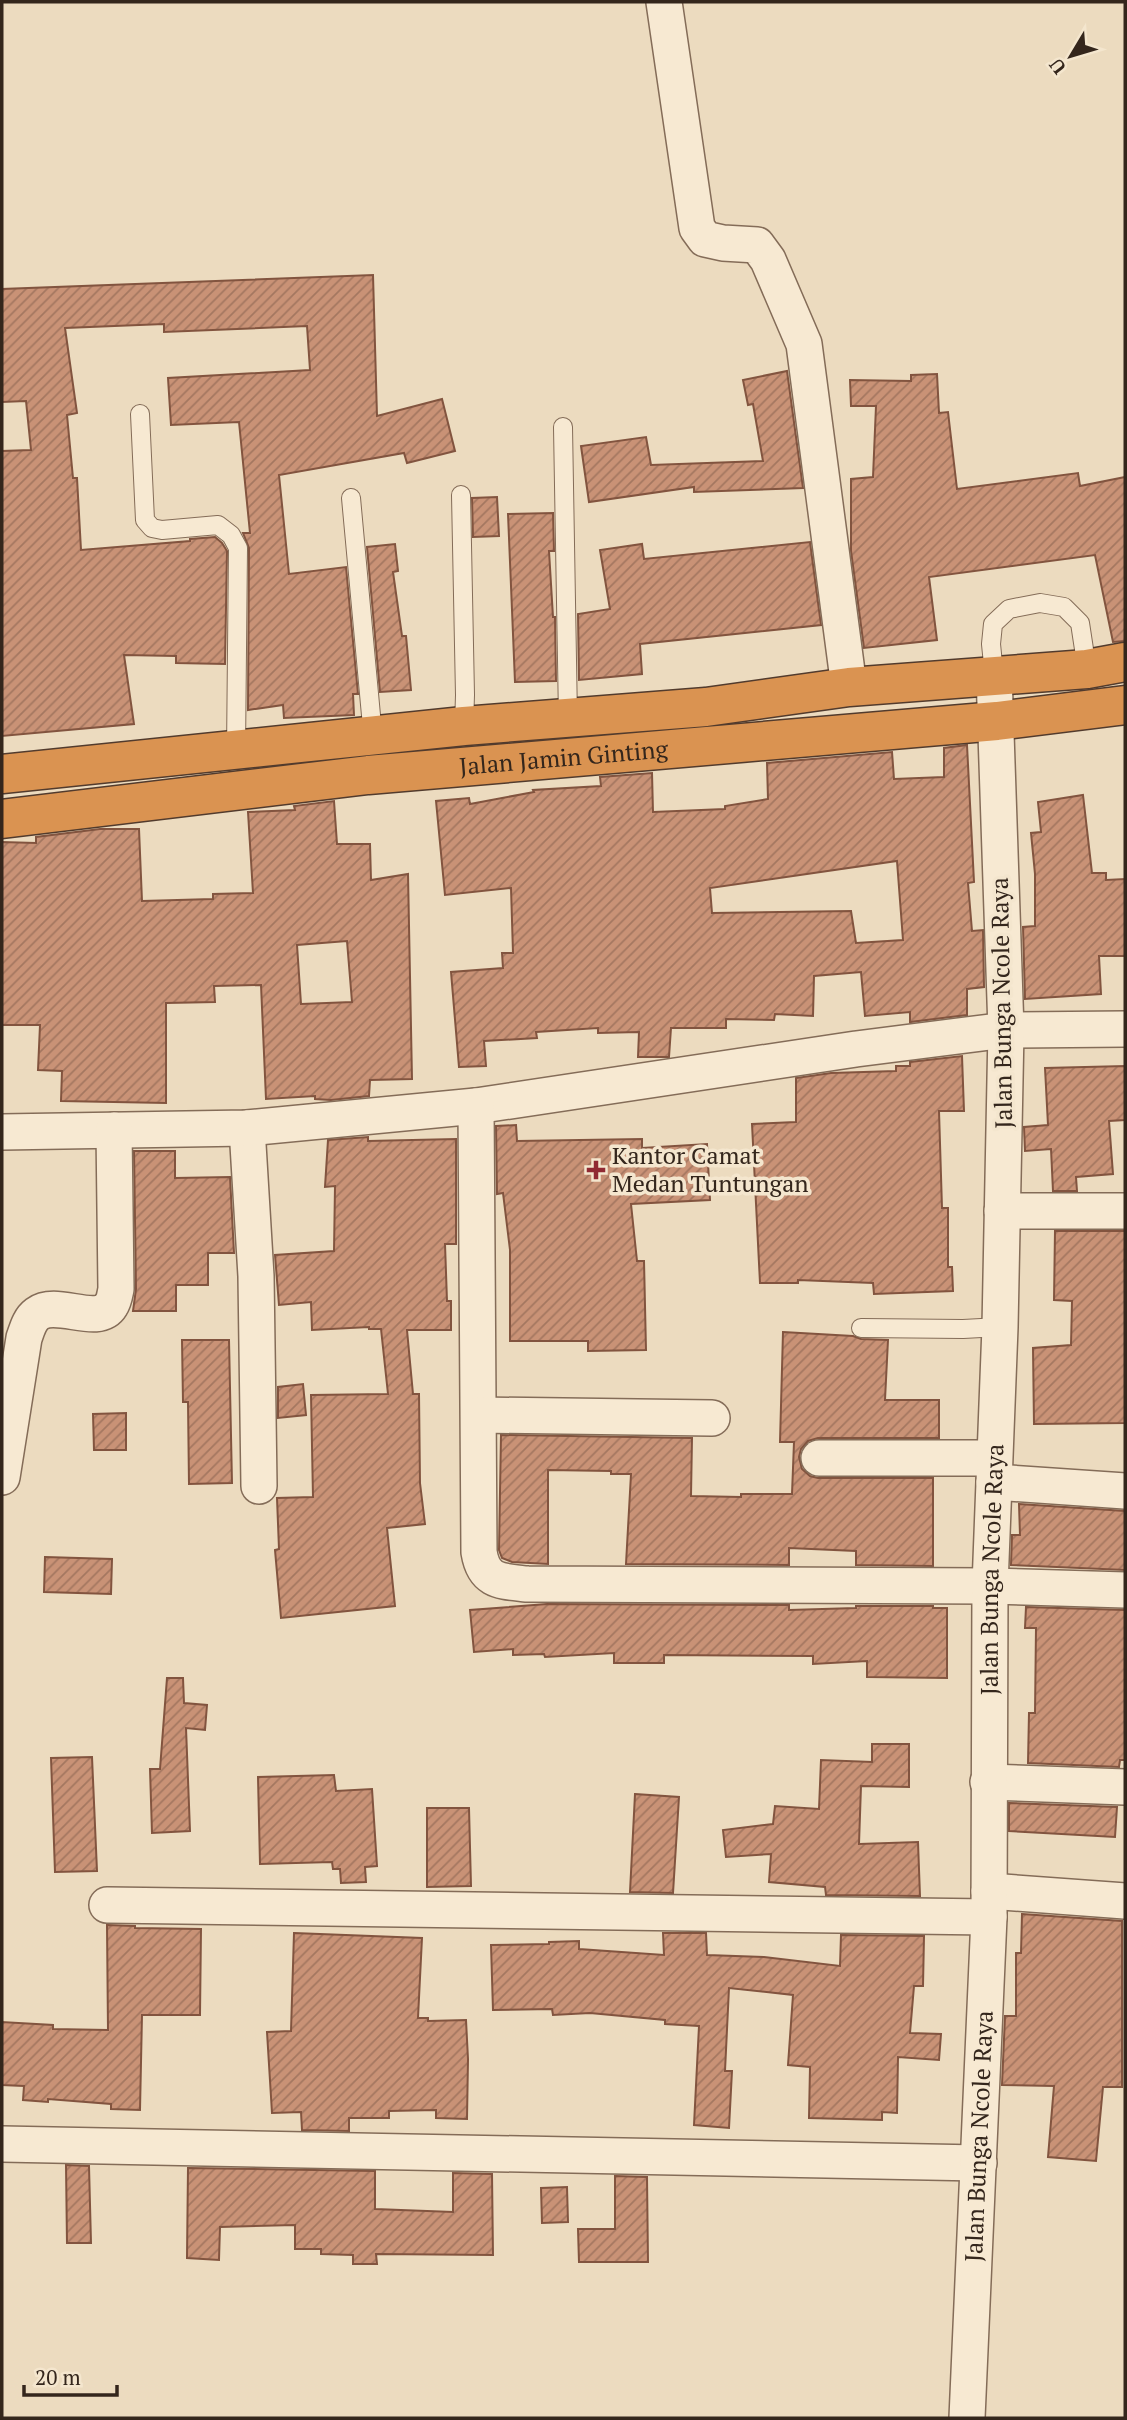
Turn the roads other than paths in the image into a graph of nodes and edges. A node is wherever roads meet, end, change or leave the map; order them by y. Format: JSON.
{"nodes":[{"id":1,"x":664,"y":2,"type":"edge"},
{"id":2,"x":140,"y":414,"type":"dead end"},
{"id":3,"x":563,"y":427,"type":"dead end"},
{"id":4,"x":461,"y":495,"type":"dead end"},
{"id":5,"x":351,"y":498,"type":"dead end"},
{"id":6,"x":1125,"y":663,"type":"edge"},
{"id":7,"x":1087,"y":668,"type":"junction"},
{"id":8,"x":994,"y":674,"type":"junction"},
{"id":9,"x":849,"y":687,"type":"junction"},
{"id":10,"x":1125,"y":705,"type":"edge"},
{"id":11,"x":568,"y":718,"type":"junction"},
{"id":12,"x":996,"y":721,"type":"junction"},
{"id":13,"x":464,"y":726,"type":"junction"},
{"id":14,"x":373,"y":737,"type":"junction"},
{"id":15,"x":236,"y":751,"type":"junction"},
{"id":16,"x":2,"y":774,"type":"edge"},
{"id":17,"x":2,"y":819,"type":"edge"},
{"id":18,"x":1125,"y":1029,"type":"edge"},
{"id":19,"x":1006,"y":1030,"type":"junction"},
{"id":20,"x":476,"y":1106,"type":"junction"},
{"id":21,"x":247,"y":1128,"type":"junction"},
{"id":22,"x":114,"y":1130,"type":"junction"},
{"id":23,"x":2,"y":1132,"type":"edge"},
{"id":24,"x":1002,"y":1211,"type":"junction"},
{"id":25,"x":1125,"y":1211,"type":"edge"},
{"id":26,"x":1000,"y":1327,"type":"junction"},
{"id":27,"x":861,"y":1328,"type":"dead end"},
{"id":28,"x":479,"y":1415,"type":"junction"},
{"id":29,"x":712,"y":1418,"type":"dead end"},
{"id":30,"x":819,"y":1458,"type":"dead end"},
{"id":31,"x":994,"y":1470,"type":"junction"},
{"id":32,"x":2,"y":1477,"type":"edge"},
{"id":33,"x":259,"y":1486,"type":"dead end"},
{"id":34,"x":1125,"y":1491,"type":"edge"},
{"id":35,"x":990,"y":1586,"type":"junction"},
{"id":36,"x":1125,"y":1590,"type":"edge"},
{"id":37,"x":988,"y":1782,"type":"junction"},
{"id":38,"x":1125,"y":1787,"type":"edge"},
{"id":39,"x":1125,"y":1901,"type":"edge"},
{"id":40,"x":989,"y":1904,"type":"junction"},
{"id":41,"x":107,"y":1905,"type":"dead end"},
{"id":42,"x":2,"y":2144,"type":"edge"},
{"id":43,"x":979,"y":2163,"type":"junction"},
{"id":44,"x":967,"y":2418,"type":"edge"}],
"edges":[{"from":1,"to":9,"type":"street"},
{"from":2,"to":15,"type":"lane"},
{"from":3,"to":11,"type":"lane"},
{"from":4,"to":13,"type":"lane"},
{"from":5,"to":14,"type":"lane"},
{"from":6,"to":7,"type":"highway","name":"Jalan Jamin Ginting"},
{"from":7,"to":8,"type":"highway","name":"Jalan Jamin Ginting"},
{"from":7,"to":8,"type":"lane"},
{"from":8,"to":9,"type":"highway","name":"Jalan Jamin Ginting"},
{"from":8,"to":12,"type":"street","name":"Jalan Bunga Ncole Raya"},
{"from":9,"to":11,"type":"highway","name":"Jalan Jamin Ginting"},
{"from":10,"to":12,"type":"highway","name":"Jalan Jamin Ginting"},
{"from":11,"to":13,"type":"highway","name":"Jalan Jamin Ginting"},
{"from":12,"to":17,"type":"highway","name":"Jalan Jamin Ginting"},
{"from":12,"to":19,"type":"street","name":"Jalan Bunga Ncole Raya"},
{"from":13,"to":14,"type":"highway","name":"Jalan Jamin Ginting"},
{"from":14,"to":15,"type":"highway","name":"Jalan Jamin Ginting"},
{"from":15,"to":16,"type":"highway","name":"Jalan Jamin Ginting"},
{"from":18,"to":19,"type":"street"},
{"from":19,"to":20,"type":"street"},
{"from":19,"to":24,"type":"street","name":"Jalan Bunga Ncole Raya"},
{"from":20,"to":21,"type":"street"},
{"from":20,"to":28,"type":"street"},
{"from":21,"to":22,"type":"street"},
{"from":21,"to":33,"type":"street"},
{"from":22,"to":23,"type":"street"},
{"from":22,"to":32,"type":"street"},
{"from":24,"to":25,"type":"street"},
{"from":24,"to":26,"type":"street","name":"Jalan Bunga Ncole Raya"},
{"from":26,"to":27,"type":"lane"},
{"from":26,"to":31,"type":"street","name":"Jalan Bunga Ncole Raya"},
{"from":28,"to":29,"type":"street"},
{"from":28,"to":35,"type":"street"},
{"from":30,"to":31,"type":"street"},
{"from":31,"to":34,"type":"street"},
{"from":31,"to":35,"type":"street","name":"Jalan Bunga Ncole Raya"},
{"from":35,"to":36,"type":"street"},
{"from":35,"to":37,"type":"street","name":"Jalan Bunga Ncole Raya"},
{"from":37,"to":38,"type":"street"},
{"from":37,"to":40,"type":"street","name":"Jalan Bunga Ncole Raya"},
{"from":39,"to":40,"type":"street"},
{"from":40,"to":41,"type":"street"},
{"from":40,"to":43,"type":"street","name":"Jalan Bunga Ncole Raya"},
{"from":42,"to":43,"type":"street"},
{"from":43,"to":44,"type":"street","name":"Jalan Bunga Ncole Raya"}]}
